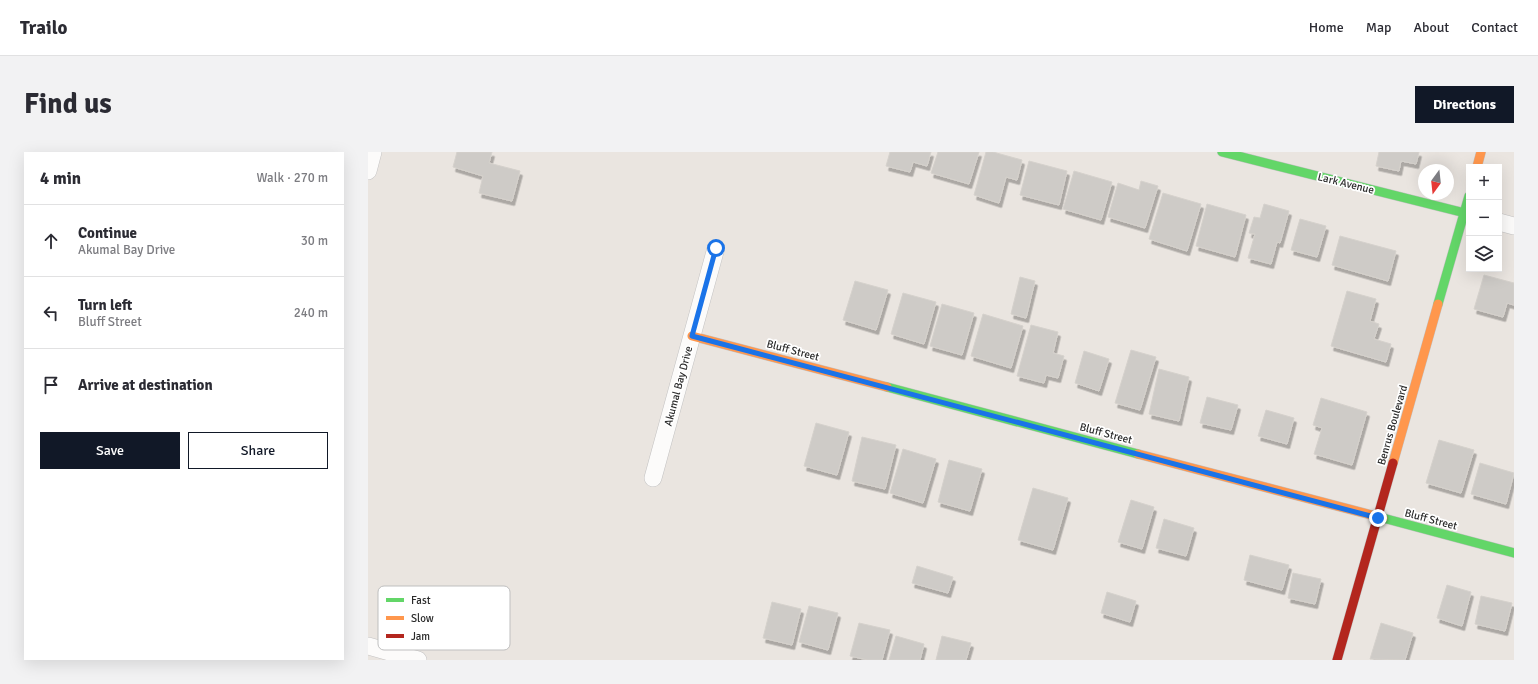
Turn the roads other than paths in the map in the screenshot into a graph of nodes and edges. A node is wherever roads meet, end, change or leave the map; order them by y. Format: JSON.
{"nodes":[{"id":1,"x":373,"y":152,"type":"edge"},
{"id":2,"x":1222,"y":152,"type":"edge"},
{"id":3,"x":1481,"y":152,"type":"edge"},
{"id":4,"x":1478,"y":164,"type":"edge"},
{"id":5,"x":368,"y":170,"type":"edge"},
{"id":6,"x":1466,"y":214,"type":"edge"},
{"id":7,"x":1466,"y":217,"type":"edge"},
{"id":8,"x":1502,"y":223,"type":"edge"},
{"id":9,"x":1514,"y":226,"type":"edge"},
{"id":10,"x":716,"y":248,"type":"dead end"},
{"id":11,"x":692,"y":336,"type":"junction"},
{"id":12,"x":653,"y":478,"type":"dead end"},
{"id":13,"x":1378,"y":518,"type":"junction"},
{"id":14,"x":1514,"y":553,"type":"edge"},
{"id":15,"x":368,"y":646,"type":"edge"},
{"id":16,"x":378,"y":649,"type":"edge"},
{"id":17,"x":382,"y":650,"type":"edge"},
{"id":18,"x":418,"y":660,"type":"edge"},
{"id":19,"x":1336,"y":660,"type":"edge"}],
"edges":[{"from":1,"to":5,"type":"street"},
{"from":2,"to":6,"type":"street","name":"Lark Avenue"},
{"from":3,"to":4,"type":"street"},
{"from":7,"to":13,"type":"street","name":"Benrus Boulevard"},
{"from":8,"to":9,"type":"street"},
{"from":10,"to":11,"type":"street","name":"Akumal Bay Drive"},
{"from":11,"to":12,"type":"street","name":"Akumal Bay Drive"},
{"from":11,"to":13,"type":"street","name":"Bluff Street"},
{"from":13,"to":14,"type":"street","name":"Bluff Street"},
{"from":13,"to":19,"type":"street","name":"Benrus Boulevard"},
{"from":15,"to":16,"type":"street"},
{"from":17,"to":18,"type":"street"}]}
